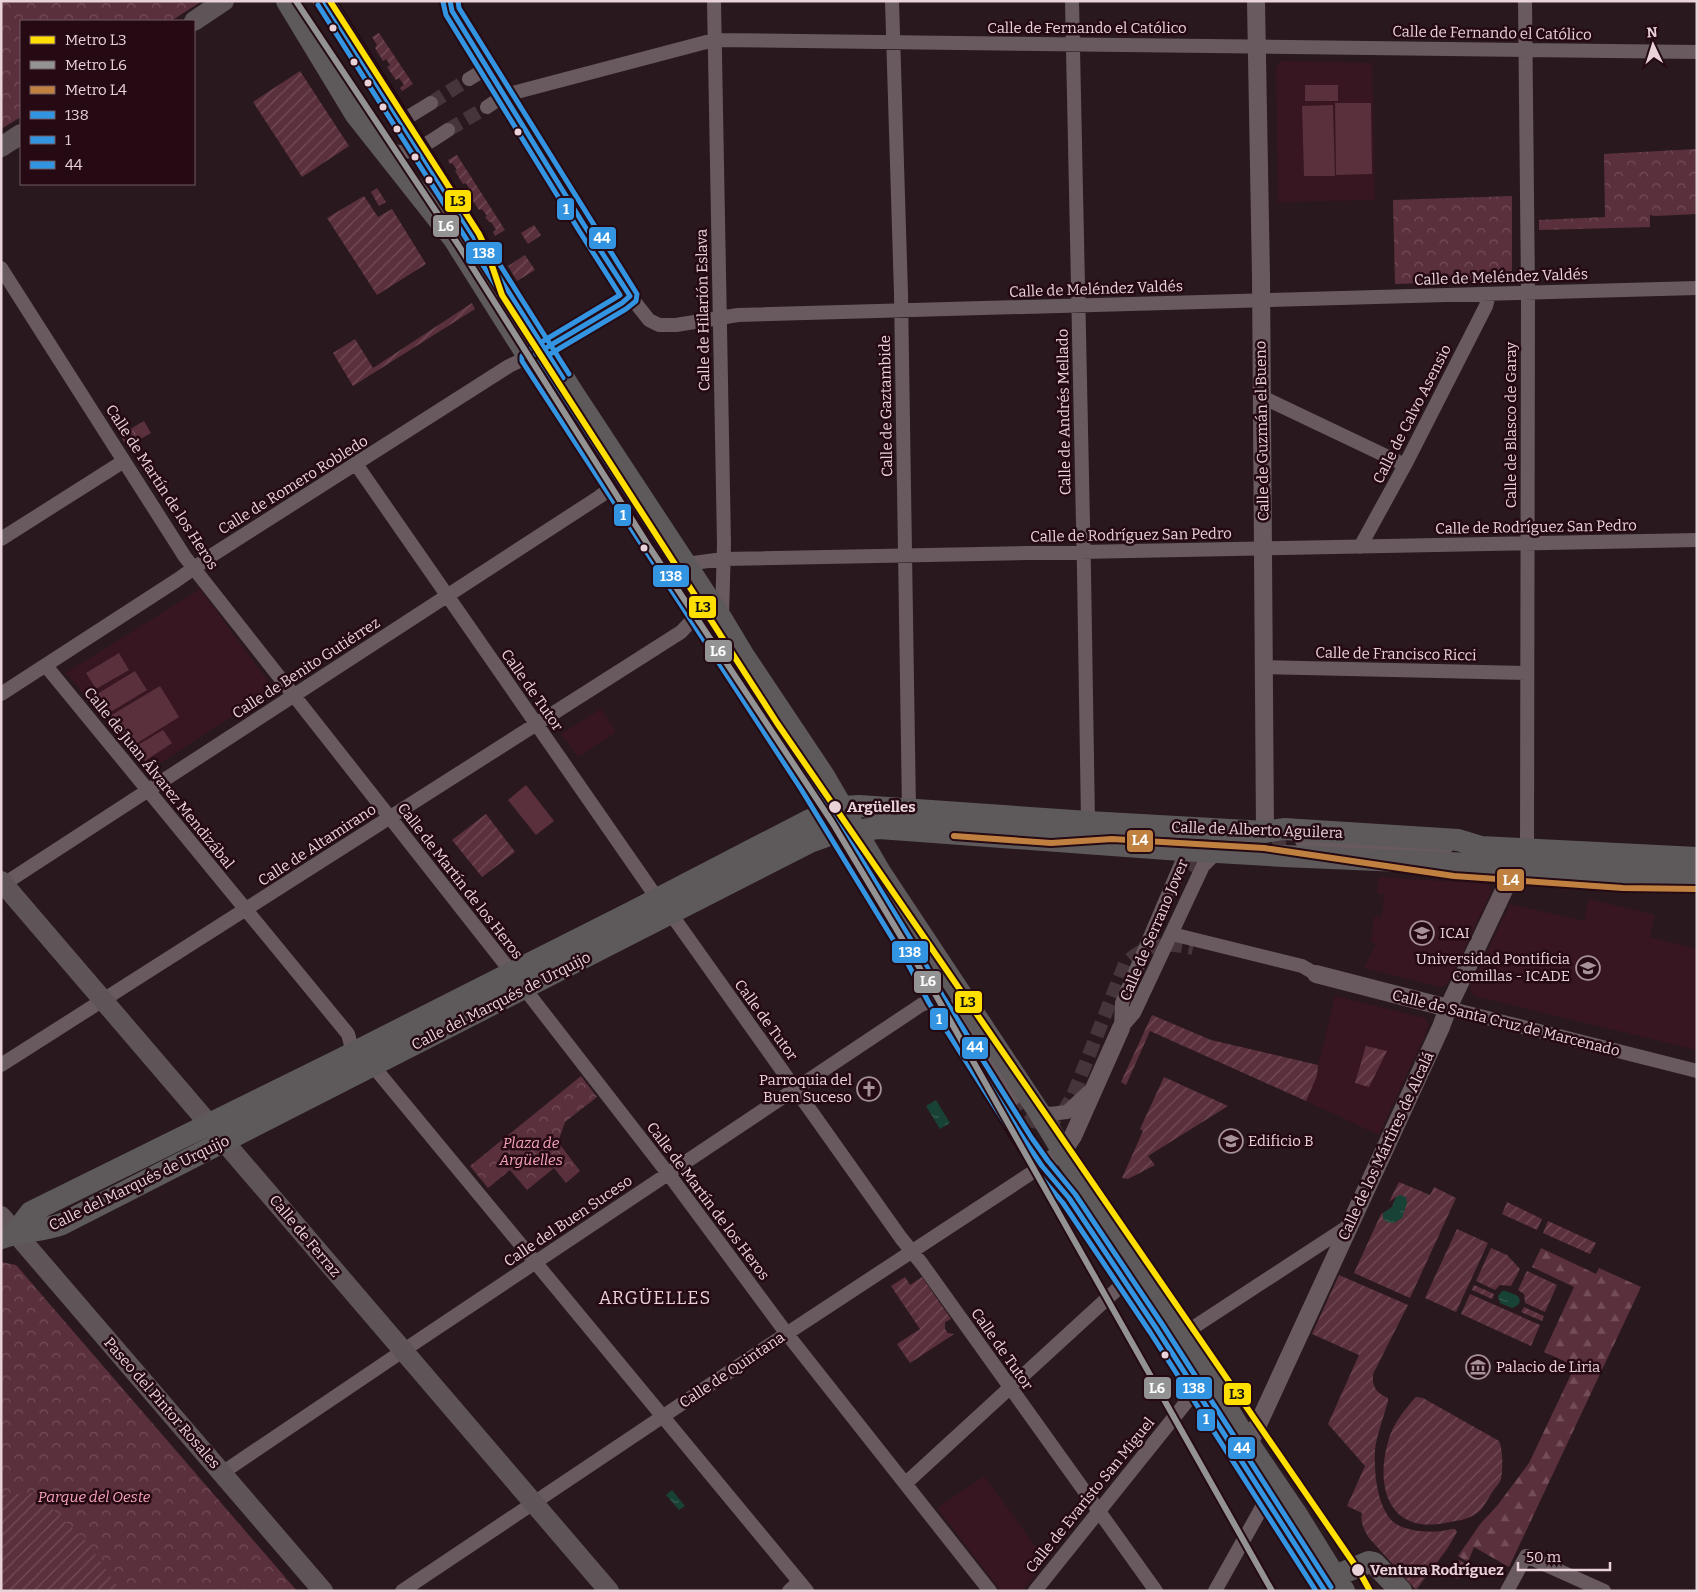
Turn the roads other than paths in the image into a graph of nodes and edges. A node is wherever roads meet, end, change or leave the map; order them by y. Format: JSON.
{"nodes":[{"id":1,"x":224,"y":1,"type":"edge"},
{"id":2,"x":287,"y":1,"type":"edge"},
{"id":3,"x":324,"y":1,"type":"edge"},
{"id":4,"x":450,"y":1,"type":"edge"},
{"id":5,"x":714,"y":1,"type":"edge"},
{"id":6,"x":892,"y":1,"type":"edge"},
{"id":7,"x":1072,"y":1,"type":"edge"},
{"id":8,"x":1256,"y":1,"type":"edge"},
{"id":9,"x":1525,"y":1,"type":"edge"},
{"id":10,"x":195,"y":20,"type":"edge"},
{"id":11,"x":714,"y":40,"type":"junction"},
{"id":12,"x":893,"y":42,"type":"junction"},
{"id":13,"x":1072,"y":44,"type":"junction"},
{"id":14,"x":1256,"y":46,"type":"junction"},
{"id":15,"x":1526,"y":50,"type":"junction"},
{"id":16,"x":1697,"y":52,"type":"edge"},
{"id":17,"x":489,"y":67,"type":"junction"},
{"id":18,"x":469,"y":78,"type":"tunnel mouth"},
{"id":19,"x":505,"y":95,"type":"junction"},
{"id":20,"x":430,"y":103,"type":"tunnel mouth"},
{"id":21,"x":487,"y":107,"type":"tunnel mouth"},
{"id":22,"x":356,"y":115,"type":"junction"},
{"id":23,"x":400,"y":122,"type":"junction"},
{"id":24,"x":448,"y":130,"type":"tunnel mouth"},
{"id":25,"x":20,"y":135,"type":"edge"},
{"id":26,"x":1,"y":148,"type":"edge"},
{"id":27,"x":417,"y":148,"type":"junction"},
{"id":28,"x":1,"y":268,"type":"edge"},
{"id":29,"x":1697,"y":288,"type":"edge"},
{"id":30,"x":1528,"y":292,"type":"junction"},
{"id":31,"x":1489,"y":294,"type":"junction"},
{"id":32,"x":630,"y":296,"type":"junction"},
{"id":33,"x":1261,"y":300,"type":"junction"},
{"id":34,"x":1078,"y":305,"type":"junction"},
{"id":35,"x":901,"y":311,"type":"junction"},
{"id":36,"x":719,"y":318,"type":"junction"},
{"id":37,"x":537,"y":353,"type":"junction"},
{"id":38,"x":1262,"y":397,"type":"junction"},
{"id":39,"x":124,"y":461,"type":"junction"},
{"id":40,"x":356,"y":464,"type":"junction"},
{"id":41,"x":1405,"y":465,"type":"junction"},
{"id":42,"x":620,"y":482,"type":"junction"},
{"id":43,"x":1,"y":539,"type":"edge"},
{"id":44,"x":1697,"y":540,"type":"edge"},
{"id":45,"x":1527,"y":543,"type":"junction"},
{"id":46,"x":1360,"y":547,"type":"junction"},
{"id":47,"x":1263,"y":549,"type":"junction"},
{"id":48,"x":1084,"y":552,"type":"junction"},
{"id":49,"x":904,"y":556,"type":"junction"},
{"id":50,"x":723,"y":560,"type":"junction"},
{"id":51,"x":194,"y":568,"type":"junction"},
{"id":52,"x":679,"y":570,"type":"junction"},
{"id":53,"x":447,"y":596,"type":"junction"},
{"id":54,"x":697,"y":615,"type":"junction"},
{"id":55,"x":722,"y":618,"type":"junction"},
{"id":56,"x":46,"y":666,"type":"junction"},
{"id":57,"x":1264,"y":667,"type":"junction"},
{"id":58,"x":1526,"y":673,"type":"junction"},
{"id":59,"x":1,"y":694,"type":"edge"},
{"id":60,"x":294,"y":695,"type":"junction"},
{"id":61,"x":536,"y":724,"type":"junction"},
{"id":62,"x":148,"y":791,"type":"junction"},
{"id":63,"x":909,"y":810,"type":"junction"},
{"id":64,"x":390,"y":817,"type":"junction"},
{"id":65,"x":839,"y":821,"type":"junction"},
{"id":66,"x":1088,"y":822,"type":"junction"},
{"id":67,"x":1265,"y":832,"type":"junction"},
{"id":68,"x":1234,"y":837,"type":"junction"},
{"id":69,"x":1481,"y":847,"type":"junction"},
{"id":70,"x":1284,"y":848,"type":"junction"},
{"id":71,"x":1216,"y":852,"type":"junction"},
{"id":72,"x":1522,"y":858,"type":"junction"},
{"id":73,"x":1697,"y":858,"type":"edge"},
{"id":74,"x":1188,"y":860,"type":"junction"},
{"id":75,"x":1697,"y":879,"type":"edge"},
{"id":76,"x":2,"y":884,"type":"edge"},
{"id":77,"x":664,"y":906,"type":"junction"},
{"id":78,"x":246,"y":910,"type":"junction"},
{"id":79,"x":1172,"y":934,"type":"junction"},
{"id":80,"x":1193,"y":948,"type":"tunnel mouth"},
{"id":81,"x":915,"y":960,"type":"junction"},
{"id":82,"x":1316,"y":974,"type":"junction"},
{"id":83,"x":517,"y":980,"type":"junction"},
{"id":84,"x":935,"y":999,"type":"junction"},
{"id":85,"x":104,"y":1000,"type":"junction"},
{"id":86,"x":1448,"y":1008,"type":"junction"},
{"id":87,"x":1121,"y":1028,"type":"junction"},
{"id":88,"x":351,"y":1054,"type":"junction"},
{"id":89,"x":1,"y":1065,"type":"edge"},
{"id":90,"x":374,"y":1066,"type":"junction"},
{"id":91,"x":1697,"y":1071,"type":"edge"},
{"id":92,"x":1094,"y":1086,"type":"junction"},
{"id":93,"x":796,"y":1089,"type":"junction"},
{"id":94,"x":1013,"y":1099,"type":"tunnel mouth"},
{"id":95,"x":1039,"y":1112,"type":"junction"},
{"id":96,"x":210,"y":1124,"type":"junction"},
{"id":97,"x":225,"y":1141,"type":"junction"},
{"id":98,"x":1063,"y":1151,"type":"junction"},
{"id":99,"x":1042,"y":1166,"type":"junction"},
{"id":100,"x":668,"y":1174,"type":"junction"},
{"id":101,"x":1,"y":1216,"type":"edge"},
{"id":102,"x":1350,"y":1225,"type":"junction"},
{"id":103,"x":8,"y":1236,"type":"edge"},
{"id":104,"x":912,"y":1251,"type":"junction"},
{"id":105,"x":536,"y":1262,"type":"junction"},
{"id":106,"x":1124,"y":1282,"type":"junction"},
{"id":107,"x":787,"y":1334,"type":"junction"},
{"id":108,"x":1183,"y":1336,"type":"junction"},
{"id":109,"x":403,"y":1350,"type":"junction"},
{"id":110,"x":1201,"y":1381,"type":"junction"},
{"id":111,"x":1009,"y":1388,"type":"junction"},
{"id":112,"x":663,"y":1417,"type":"junction"},
{"id":113,"x":1249,"y":1444,"type":"junction"},
{"id":114,"x":222,"y":1473,"type":"junction"},
{"id":115,"x":906,"y":1483,"type":"junction"},
{"id":116,"x":1264,"y":1496,"type":"junction"},
{"id":117,"x":534,"y":1503,"type":"junction"},
{"id":118,"x":1099,"y":1511,"type":"junction"},
{"id":119,"x":1335,"y":1586,"type":"edge"},
{"id":120,"x":798,"y":1588,"type":"edge"},
{"id":121,"x":323,"y":1591,"type":"edge"},
{"id":122,"x":402,"y":1591,"type":"edge"},
{"id":123,"x":609,"y":1591,"type":"edge"},
{"id":124,"x":990,"y":1591,"type":"edge"},
{"id":125,"x":1035,"y":1591,"type":"edge"},
{"id":126,"x":1156,"y":1591,"type":"edge"},
{"id":127,"x":1215,"y":1591,"type":"edge"},
{"id":128,"x":1401,"y":1591,"type":"edge"},
{"id":129,"x":1507,"y":1591,"type":"edge"},
{"id":130,"x":1604,"y":1591,"type":"edge"}],
"edges":[{"from":1,"to":10,"type":"main road"},
{"from":2,"to":22,"type":"main road"},
{"from":3,"to":23,"type":"main road"},
{"from":4,"to":17,"type":"street"},
{"from":5,"to":11,"type":"street","name":"Calle de Hilarión Eslava"},
{"from":6,"to":12,"type":"street","name":"Calle de Gaztambide"},
{"from":7,"to":13,"type":"street","name":"Calle de Andrés Mellado"},
{"from":8,"to":14,"type":"street","name":"Calle de Guzmán el Bueno"},
{"from":9,"to":15,"type":"street","name":"Calle de Blasco de Garay"},
{"from":11,"to":12,"type":"street","name":"Calle de Fernando el Católico"},
{"from":11,"to":19,"type":"street","name":"Calle de Fernando el Católico"},
{"from":11,"to":36,"type":"street","name":"Calle de Hilarión Eslava"},
{"from":12,"to":13,"type":"street","name":"Calle de Fernando el Católico"},
{"from":12,"to":35,"type":"street","name":"Calle de Gaztambide"},
{"from":13,"to":14,"type":"street","name":"Calle de Fernando el Católico"},
{"from":13,"to":34,"type":"street","name":"Calle de Andrés Mellado"},
{"from":14,"to":15,"type":"street","name":"Calle de Fernando el Católico"},
{"from":14,"to":33,"type":"street","name":"Calle de Guzmán el Bueno"},
{"from":15,"to":16,"type":"street","name":"Calle de Fernando el Católico"},
{"from":15,"to":30,"type":"street","name":"Calle de Blasco de Garay"},
{"from":17,"to":18,"type":"street"},
{"from":17,"to":19,"type":"street"},
{"from":19,"to":21,"type":"street","name":"Calle de Fernando el Católico"},
{"from":19,"to":32,"type":"street"},
{"from":20,"to":23,"type":"street"},
{"from":22,"to":27,"type":"street"},
{"from":22,"to":37,"type":"main road"},
{"from":23,"to":27,"type":"main road"},
{"from":24,"to":27,"type":"street"},
{"from":25,"to":26,"type":"main road"},
{"from":27,"to":37,"type":"main road"},
{"from":28,"to":39,"type":"street","name":"Calle de Martín de los Heros"},
{"from":29,"to":30,"type":"street","name":"Calle de Meléndez Valdés"},
{"from":30,"to":31,"type":"street","name":"Calle de Meléndez Valdés"},
{"from":30,"to":45,"type":"street","name":"Calle de Blasco de Garay"},
{"from":31,"to":33,"type":"street","name":"Calle de Meléndez Valdés"},
{"from":31,"to":41,"type":"street","name":"Calle de Calvo Asensio"},
{"from":32,"to":36,"type":"street","name":"Calle de Meléndez Valdés"},
{"from":32,"to":37,"type":"street"},
{"from":33,"to":34,"type":"street","name":"Calle de Meléndez Valdés"},
{"from":33,"to":38,"type":"street","name":"Calle de Guzmán el Bueno"},
{"from":34,"to":35,"type":"street","name":"Calle de Meléndez Valdés"},
{"from":34,"to":48,"type":"street","name":"Calle de Andrés Mellado"},
{"from":35,"to":36,"type":"street","name":"Calle de Meléndez Valdés"},
{"from":35,"to":49,"type":"street","name":"Calle de Gaztambide"},
{"from":36,"to":50,"type":"street","name":"Calle de Hilarión Eslava"},
{"from":37,"to":40,"type":"street","name":"Calle de Romero Robledo"},
{"from":37,"to":42,"type":"main road"},
{"from":38,"to":41,"type":"street"},
{"from":38,"to":47,"type":"street","name":"Calle de Guzmán el Bueno"},
{"from":39,"to":43,"type":"street"},
{"from":39,"to":51,"type":"street","name":"Calle de Martín de los Heros"},
{"from":40,"to":51,"type":"street","name":"Calle de Romero Robledo"},
{"from":40,"to":53,"type":"street","name":"Calle de Tutor"},
{"from":41,"to":46,"type":"street","name":"Calle de Calvo Asensio"},
{"from":42,"to":52,"type":"main road"},
{"from":42,"to":53,"type":"street","name":"Calle de Benito Gutiérrez"},
{"from":44,"to":45,"type":"street","name":"Calle de Rodríguez San Pedro"},
{"from":45,"to":46,"type":"street","name":"Calle de Rodríguez San Pedro"},
{"from":45,"to":58,"type":"street","name":"Calle de Blasco de Garay"},
{"from":46,"to":47,"type":"street","name":"Calle de Rodríguez San Pedro"},
{"from":47,"to":48,"type":"street","name":"Calle de Rodríguez San Pedro"},
{"from":47,"to":57,"type":"street","name":"Calle de Guzmán el Bueno"},
{"from":48,"to":49,"type":"street","name":"Calle de Rodríguez San Pedro"},
{"from":48,"to":66,"type":"street","name":"Calle de Andrés Mellado"},
{"from":49,"to":50,"type":"street","name":"Calle de Rodríguez San Pedro"},
{"from":49,"to":63,"type":"street","name":"Calle de Gaztambide"},
{"from":50,"to":52,"type":"street","name":"Calle de Rodríguez San Pedro"},
{"from":50,"to":55,"type":"street","name":"Calle de Hilarión Eslava"},
{"from":51,"to":56,"type":"street","name":"Calle de Romero Robledo"},
{"from":51,"to":60,"type":"street","name":"Calle de Martín de los Heros"},
{"from":52,"to":54,"type":"main road"},
{"from":52,"to":55,"type":"main road"},
{"from":53,"to":60,"type":"street","name":"Calle de Benito Gutiérrez"},
{"from":53,"to":61,"type":"street","name":"Calle de Tutor"},
{"from":54,"to":61,"type":"street","name":"Calle de Altamirano"},
{"from":54,"to":65,"type":"main road"},
{"from":55,"to":65,"type":"main road"},
{"from":56,"to":59,"type":"street","name":"Calle de Romero Robledo"},
{"from":56,"to":62,"type":"street","name":"Calle de Juan Álvarez Mendizábal"},
{"from":57,"to":58,"type":"street","name":"Calle de Francisco Ricci"},
{"from":57,"to":67,"type":"street","name":"Calle de Guzmán el Bueno"},
{"from":58,"to":72,"type":"street","name":"Calle de Blasco de Garay"},
{"from":60,"to":62,"type":"street","name":"Calle de Benito Gutiérrez"},
{"from":60,"to":64,"type":"street","name":"Calle de Martín de los Heros"},
{"from":61,"to":64,"type":"street","name":"Calle de Altamirano"},
{"from":61,"to":77,"type":"street","name":"Calle de Tutor"},
{"from":62,"to":76,"type":"street","name":"Calle de Benito Gutiérrez"},
{"from":62,"to":78,"type":"street","name":"Calle de Juan Álvarez Mendizábal"},
{"from":63,"to":65,"type":"main road","name":"Calle de Alberto Aguilera"},
{"from":63,"to":66,"type":"main road","name":"Calle de Alberto Aguilera"},
{"from":64,"to":78,"type":"street","name":"Calle de Altamirano"},
{"from":64,"to":83,"type":"street","name":"Calle de Martín de los Heros"},
{"from":65,"to":74,"type":"main road","name":"Calle de Alberto Aguilera"},
{"from":65,"to":77,"type":"main road","name":"Calle del Marqués de Urquijo"},
{"from":65,"to":81,"type":"main road"},
{"from":65,"to":95,"type":"main road"},
{"from":66,"to":67,"type":"main road","name":"Calle de Alberto Aguilera"},
{"from":67,"to":68,"type":"street","name":"Calle de Serrano Jover"},
{"from":67,"to":69,"type":"main road","name":"Calle de Alberto Aguilera"},
{"from":67,"to":70,"type":"street"},
{"from":68,"to":71,"type":"street","name":"Calle de Serrano Jover"},
{"from":68,"to":74,"type":"street","name":"Calle de Serrano Jover"},
{"from":69,"to":70,"type":"street","name":"Calle de Alberto Aguilera"},
{"from":69,"to":72,"type":"main road","name":"Calle de Alberto Aguilera"},
{"from":70,"to":71,"type":"main road","name":"Calle de Alberto Aguilera"},
{"from":70,"to":72,"type":"main road","name":"Calle de Alberto Aguilera"},
{"from":71,"to":74,"type":"main road","name":"Calle de Alberto Aguilera"},
{"from":71,"to":79,"type":"street","name":"Calle de Serrano Jover"},
{"from":72,"to":73,"type":"main road","name":"Calle de Alberto Aguilera"},
{"from":72,"to":75,"type":"main road","name":"Calle de Alberto Aguilera"},
{"from":72,"to":86,"type":"street","name":"Calle de los Mártires de Alcalá"},
{"from":74,"to":87,"type":"street","name":"Calle de Serrano Jover"},
{"from":74,"to":87,"type":"street","name":"Calle de Serrano Jover"},
{"from":76,"to":85,"type":"main road","name":"Calle de Ferraz"},
{"from":77,"to":83,"type":"main road","name":"Calle del Marqués de Urquijo"},
{"from":77,"to":93,"type":"street","name":"Calle de Tutor"},
{"from":78,"to":85,"type":"street","name":"Calle de Altamirano"},
{"from":78,"to":88,"type":"street","name":"Calle de Juan Álvarez Mendizábal"},
{"from":79,"to":82,"type":"street","name":"Calle de Santa Cruz de Marcenado"},
{"from":79,"to":87,"type":"street","name":"Calle de Serrano Jover"},
{"from":80,"to":82,"type":"street","name":"Calle de Santa Cruz de Marcenado"},
{"from":81,"to":84,"type":"main road"},
{"from":81,"to":94,"type":"street"},
{"from":82,"to":86,"type":"street","name":"Calle de Santa Cruz de Marcenado"},
{"from":83,"to":88,"type":"main road","name":"Calle del Marqués de Urquijo"},
{"from":83,"to":90,"type":"main road","name":"Calle del Marqués de Urquijo"},
{"from":83,"to":100,"type":"street","name":"Calle de Martín de los Heros"},
{"from":84,"to":93,"type":"street","name":"Calle del Buen Suceso"},
{"from":84,"to":99,"type":"main road"},
{"from":85,"to":89,"type":"street","name":"Calle de Altamirano"},
{"from":85,"to":96,"type":"main road","name":"Calle de Ferraz"},
{"from":86,"to":91,"type":"street","name":"Calle de Santa Cruz de Marcenado"},
{"from":86,"to":102,"type":"street","name":"Calle de los Mártires de Alcalá"},
{"from":87,"to":92,"type":"street","name":"Calle de Serrano Jover"},
{"from":88,"to":96,"type":"main road","name":"Calle del Marqués de Urquijo"},
{"from":90,"to":97,"type":"main road","name":"Calle del Marqués de Urquijo"},
{"from":90,"to":105,"type":"street"},
{"from":92,"to":95,"type":"street","name":"Calle de Serrano Jover"},
{"from":92,"to":98,"type":"street","name":"Calle de Serrano Jover"},
{"from":93,"to":100,"type":"street","name":"Calle del Buen Suceso"},
{"from":93,"to":104,"type":"street","name":"Calle de Tutor"},
{"from":95,"to":98,"type":"main road"},
{"from":96,"to":97,"type":"main road","name":"Calle de Ferraz"},
{"from":96,"to":103,"type":"main road","name":"Calle del Marqués de Urquijo"},
{"from":97,"to":103,"type":"main road","name":"Calle del Marqués de Urquijo"},
{"from":97,"to":109,"type":"main road","name":"Calle de Ferraz"},
{"from":98,"to":99,"type":"street","name":"Calle de Quintana"},
{"from":98,"to":108,"type":"main road"},
{"from":99,"to":104,"type":"street","name":"Calle de Quintana"},
{"from":99,"to":106,"type":"main road"},
{"from":100,"to":105,"type":"street","name":"Calle del Buen Suceso"},
{"from":100,"to":107,"type":"street","name":"Calle de Martín de los Heros"},
{"from":101,"to":103,"type":"main road","name":"Paseo del Pintor Rosales"},
{"from":102,"to":108,"type":"street"},
{"from":102,"to":113,"type":"street","name":"Calle de los Mártires de Alcalá"},
{"from":103,"to":114,"type":"main road","name":"Paseo del Pintor Rosales"},
{"from":104,"to":107,"type":"street","name":"Calle de Quintana"},
{"from":104,"to":111,"type":"street","name":"Calle de Tutor"},
{"from":105,"to":109,"type":"street","name":"Calle del Buen Suceso"},
{"from":105,"to":112,"type":"street"},
{"from":106,"to":110,"type":"main road"},
{"from":106,"to":111,"type":"street"},
{"from":107,"to":112,"type":"street","name":"Calle de Quintana"},
{"from":107,"to":115,"type":"street","name":"Calle de Martín de los Heros"},
{"from":108,"to":110,"type":"main road"},
{"from":109,"to":114,"type":"street","name":"Calle del Buen Suceso"},
{"from":109,"to":117,"type":"main road","name":"Calle de Ferraz"},
{"from":110,"to":113,"type":"main road"},
{"from":110,"to":116,"type":"main road"},
{"from":110,"to":118,"type":"street","name":"Calle de Evaristo San Miguel"},
{"from":111,"to":115,"type":"street"},
{"from":111,"to":118,"type":"street","name":"Calle de Tutor"},
{"from":112,"to":117,"type":"street","name":"Calle de Quintana"},
{"from":112,"to":120,"type":"street"},
{"from":113,"to":119,"type":"main road"},
{"from":114,"to":121,"type":"main road","name":"Paseo del Pintor Rosales"},
{"from":115,"to":124,"type":"street","name":"Calle de Martín de los Heros"},
{"from":116,"to":119,"type":"main road"},
{"from":116,"to":127,"type":"street"},
{"from":117,"to":122,"type":"street","name":"Calle de Quintana"},
{"from":117,"to":123,"type":"main road","name":"Calle de Ferraz"},
{"from":118,"to":125,"type":"street","name":"Calle de Evaristo San Miguel"},
{"from":118,"to":126,"type":"street","name":"Calle de Tutor"},
{"from":119,"to":128,"type":"main road"},
{"from":129,"to":130,"type":"street"}]}
